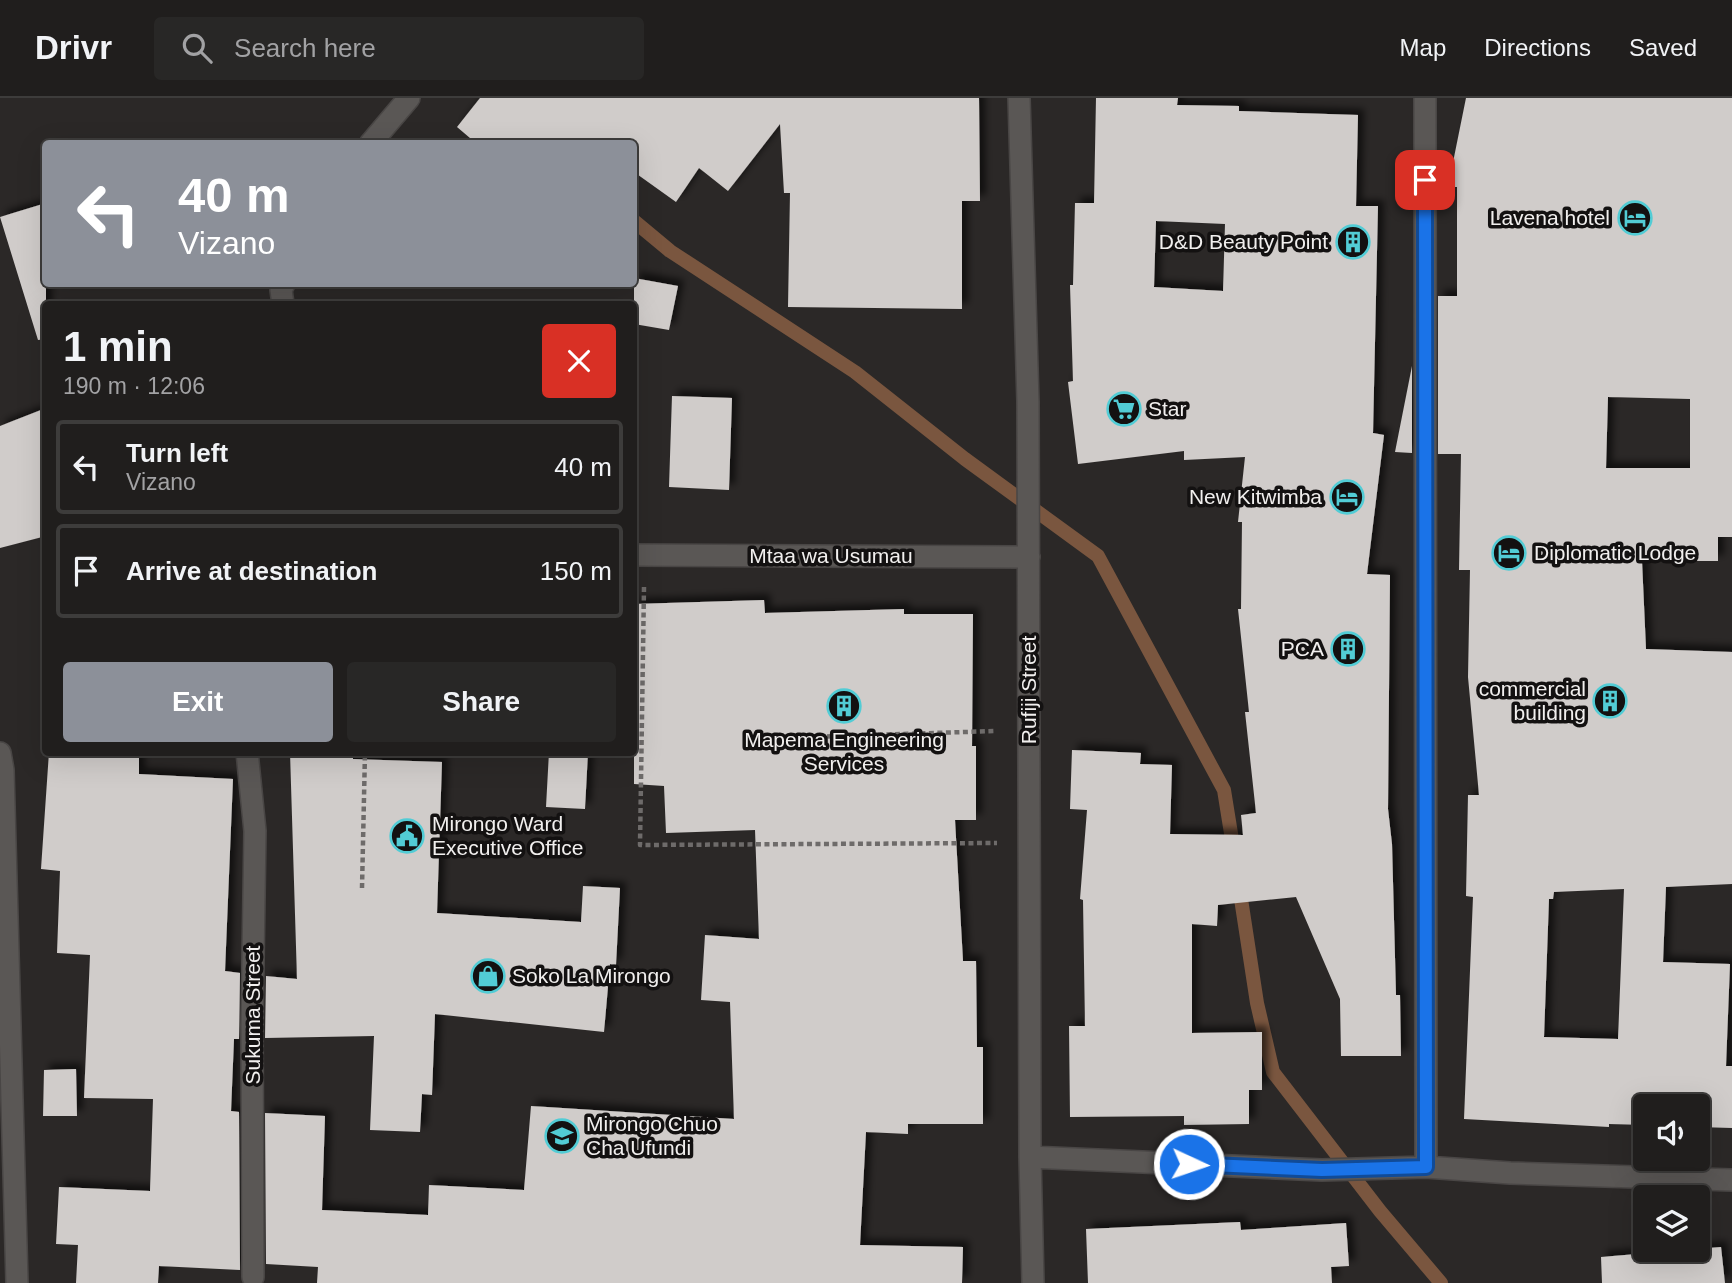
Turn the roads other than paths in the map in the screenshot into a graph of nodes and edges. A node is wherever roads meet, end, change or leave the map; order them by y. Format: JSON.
{"nodes":[{"id":1,"x":409,"y":98,"type":"edge"},
{"id":2,"x":1019,"y":98,"type":"edge"},
{"id":3,"x":1425,"y":98,"type":"edge"},
{"id":4,"x":373,"y":140,"type":"edge"},
{"id":5,"x":1029,"y":548,"type":"junction"},
{"id":6,"x":639,"y":555,"type":"edge"},
{"id":7,"x":0,"y":753,"type":"edge"},
{"id":8,"x":247,"y":756,"type":"edge"},
{"id":9,"x":1030,"y":1157,"type":"junction"},
{"id":10,"x":1426,"y":1167,"type":"junction"},
{"id":11,"x":1732,"y":1180,"type":"edge"},
{"id":12,"x":253,"y":1277,"type":"dead end"},
{"id":13,"x":17,"y":1283,"type":"edge"},
{"id":14,"x":1032,"y":1283,"type":"edge"}],
"edges":[{"from":1,"to":4,"type":"street"},
{"from":2,"to":5,"type":"street","name":"Rufiji Street"},
{"from":3,"to":10,"type":"street"},
{"from":5,"to":6,"type":"street","name":"Mtaa wa Usumau"},
{"from":5,"to":9,"type":"street","name":"Rufiji Street"},
{"from":7,"to":13,"type":"street"},
{"from":8,"to":12,"type":"street","name":"Sukuma Street"},
{"from":9,"to":10,"type":"street"},
{"from":9,"to":14,"type":"street","name":"Rufiji Street"},
{"from":10,"to":11,"type":"street"}]}
